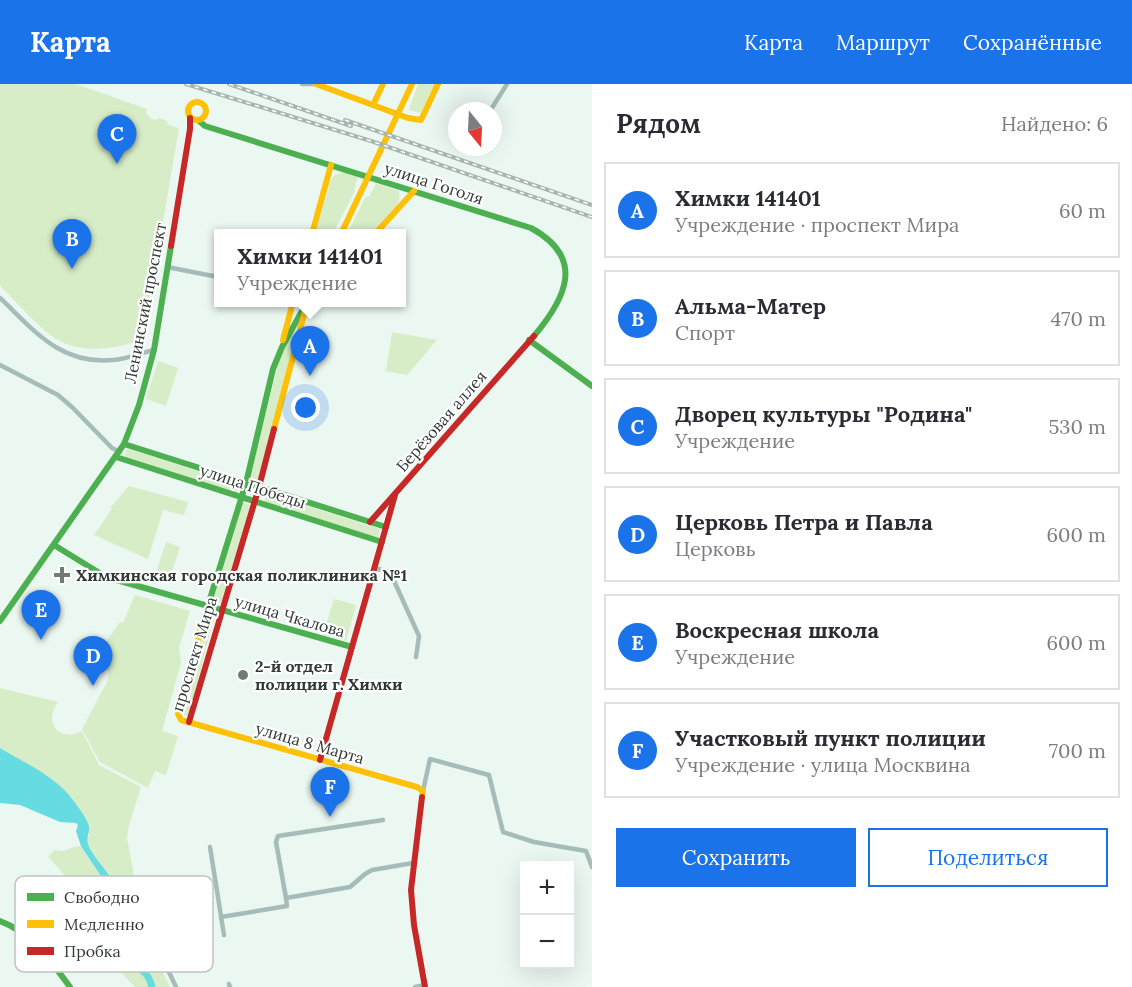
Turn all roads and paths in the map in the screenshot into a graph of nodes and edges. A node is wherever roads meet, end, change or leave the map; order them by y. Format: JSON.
{"nodes":[{"id":1,"x":302,"y":84,"type":"edge"},
{"id":2,"x":315,"y":84,"type":"edge"},
{"id":3,"x":328,"y":84,"type":"edge"},
{"id":4,"x":383,"y":84,"type":"edge"},
{"id":5,"x":411,"y":84,"type":"edge"},
{"id":6,"x":438,"y":84,"type":"edge"},
{"id":7,"x":507,"y":84,"type":"edge"},
{"id":8,"x":339,"y":92,"type":"junction"},
{"id":9,"x":496,"y":102,"type":"edge"},
{"id":10,"x":373,"y":105,"type":"junction"},
{"id":11,"x":194,"y":120,"type":"joint"},
{"id":12,"x":331,"y":165,"type":"junction"},
{"id":13,"x":414,"y":191,"type":"junction"},
{"id":14,"x":313,"y":229,"type":"edge"},
{"id":15,"x":344,"y":229,"type":"edge"},
{"id":16,"x":380,"y":229,"type":"edge"},
{"id":17,"x":167,"y":267,"type":"junction"},
{"id":18,"x":214,"y":276,"type":"edge"},
{"id":19,"x":0,"y":297,"type":"edge"},
{"id":20,"x":292,"y":307,"type":"edge"},
{"id":21,"x":306,"y":307,"type":"edge"},
{"id":22,"x":307,"y":307,"type":"edge"},
{"id":23,"x":529,"y":340,"type":"junction"},
{"id":24,"x":282,"y":346,"type":"junction"},
{"id":25,"x":154,"y":350,"type":"junction"},
{"id":26,"x":0,"y":365,"type":"edge"},
{"id":27,"x":592,"y":386,"type":"edge"},
{"id":28,"x":124,"y":444,"type":"junction"},
{"id":29,"x":118,"y":454,"type":"junction"},
{"id":30,"x":246,"y":483,"type":"junction"},
{"id":31,"x":259,"y":487,"type":"junction"},
{"id":32,"x":395,"y":493,"type":"junction"},
{"id":33,"x":241,"y":497,"type":"junction"},
{"id":34,"x":255,"y":501,"type":"junction"},
{"id":35,"x":370,"y":522,"type":"junction"},
{"id":36,"x":386,"y":527,"type":"junction"},
{"id":37,"x":382,"y":542,"type":"junction"},
{"id":38,"x":54,"y":545,"type":"junction"},
{"id":39,"x":374,"y":568,"type":"junction"},
{"id":40,"x":207,"y":606,"type":"junction"},
{"id":41,"x":221,"y":610,"type":"junction"},
{"id":42,"x":0,"y":621,"type":"edge"},
{"id":43,"x":352,"y":647,"type":"junction"},
{"id":44,"x":416,"y":657,"type":"dead end"},
{"id":45,"x":189,"y":722,"type":"junction"},
{"id":46,"x":320,"y":760,"type":"junction"},
{"id":47,"x":423,"y":791,"type":"junction"},
{"id":48,"x":383,"y":820,"type":"dead end"},
{"id":49,"x":210,"y":847,"type":"dead end"},
{"id":50,"x":413,"y":863,"type":"junction"},
{"id":51,"x":592,"y":867,"type":"edge"},
{"id":52,"x":285,"y":898,"type":"junction"},
{"id":53,"x":221,"y":917,"type":"junction"},
{"id":54,"x":0,"y":921,"type":"edge"},
{"id":55,"x":15,"y":927,"type":"edge"},
{"id":56,"x":224,"y":935,"type":"dead end"},
{"id":57,"x":59,"y":972,"type":"edge"},
{"id":58,"x":169,"y":972,"type":"edge"},
{"id":59,"x":425,"y":986,"type":"edge"},
{"id":60,"x":70,"y":987,"type":"edge"},
{"id":61,"x":176,"y":987,"type":"edge"},
{"id":62,"x":415,"y":987,"type":"edge"}],
"edges":[{"from":1,"to":2,"type":"street"},
{"from":2,"to":8,"type":"street"},
{"from":3,"to":8,"type":"street"},
{"from":4,"to":10,"type":"street"},
{"from":5,"to":15,"type":"street"},
{"from":6,"to":10,"type":"street"},
{"from":7,"to":9,"type":"street"},
{"from":8,"to":10,"type":"street"},
{"from":11,"to":12,"type":"street","name":"улица Гоголя"},
{"from":11,"to":17,"type":"street","name":"Ленинский проспект"},
{"from":12,"to":13,"type":"street","name":"улица Гоголя"},
{"from":12,"to":14,"type":"street"},
{"from":13,"to":16,"type":"street"},
{"from":13,"to":23,"type":"street","name":"улица Гоголя"},
{"from":17,"to":18,"type":"street"},
{"from":17,"to":25,"type":"street","name":"Ленинский проспект"},
{"from":19,"to":25,"type":"street"},
{"from":20,"to":24,"type":"street"},
{"from":21,"to":24,"type":"street","name":"проспект Мира"},
{"from":22,"to":31,"type":"street","name":"проспект Мира"},
{"from":23,"to":27,"type":"street"},
{"from":23,"to":32,"type":"street","name":"Берёзовая аллея"},
{"from":24,"to":30,"type":"street","name":"проспект Мира"},
{"from":25,"to":28,"type":"street","name":"Ленинский проспект"},
{"from":26,"to":29,"type":"street"},
{"from":28,"to":29,"type":"street","name":"Ленинский проспект"},
{"from":28,"to":30,"type":"street","name":"улица Победы"},
{"from":29,"to":33,"type":"street","name":"улица Победы"},
{"from":29,"to":38,"type":"street","name":"Ленинский проспект"},
{"from":30,"to":31,"type":"street","name":"улица Победы"},
{"from":30,"to":33,"type":"street","name":"проспект Мира"},
{"from":31,"to":34,"type":"street","name":"проспект Мира"},
{"from":31,"to":35,"type":"street","name":"улица Победы"},
{"from":32,"to":35,"type":"street"},
{"from":32,"to":36,"type":"street","name":"Берёзовая аллея"},
{"from":33,"to":34,"type":"street","name":"улица Победы"},
{"from":33,"to":40,"type":"street","name":"проспект Мира"},
{"from":34,"to":37,"type":"street","name":"улица Победы"},
{"from":34,"to":41,"type":"street","name":"проспект Мира"},
{"from":35,"to":36,"type":"street","name":"улица Победы"},
{"from":36,"to":37,"type":"street","name":"Берёзовая аллея"},
{"from":37,"to":39,"type":"street","name":"Берёзовая аллея"},
{"from":38,"to":40,"type":"street","name":"улица Чкалова"},
{"from":38,"to":42,"type":"street","name":"Ленинский проспект"},
{"from":39,"to":43,"type":"street","name":"Берёзовая аллея"},
{"from":39,"to":44,"type":"street"},
{"from":40,"to":41,"type":"street","name":"улица Чкалова"},
{"from":40,"to":45,"type":"street","name":"проспект Мира"},
{"from":41,"to":43,"type":"street","name":"улица Чкалова"},
{"from":41,"to":45,"type":"street","name":"проспект Мира"},
{"from":43,"to":46,"type":"street","name":"Берёзовая аллея"},
{"from":45,"to":46,"type":"street","name":"улица 8 Марта"},
{"from":46,"to":47,"type":"street","name":"улица 8 Марта"},
{"from":47,"to":50,"type":"street"},
{"from":47,"to":51,"type":"street"},
{"from":48,"to":52,"type":"street"},
{"from":49,"to":53,"type":"street"},
{"from":50,"to":52,"type":"street"},
{"from":50,"to":59,"type":"street"},
{"from":52,"to":53,"type":"street"},
{"from":53,"to":56,"type":"street"},
{"from":54,"to":55,"type":"street"},
{"from":57,"to":60,"type":"street"},
{"from":58,"to":61,"type":"street"},
{"from":59,"to":62,"type":"street"}]}
